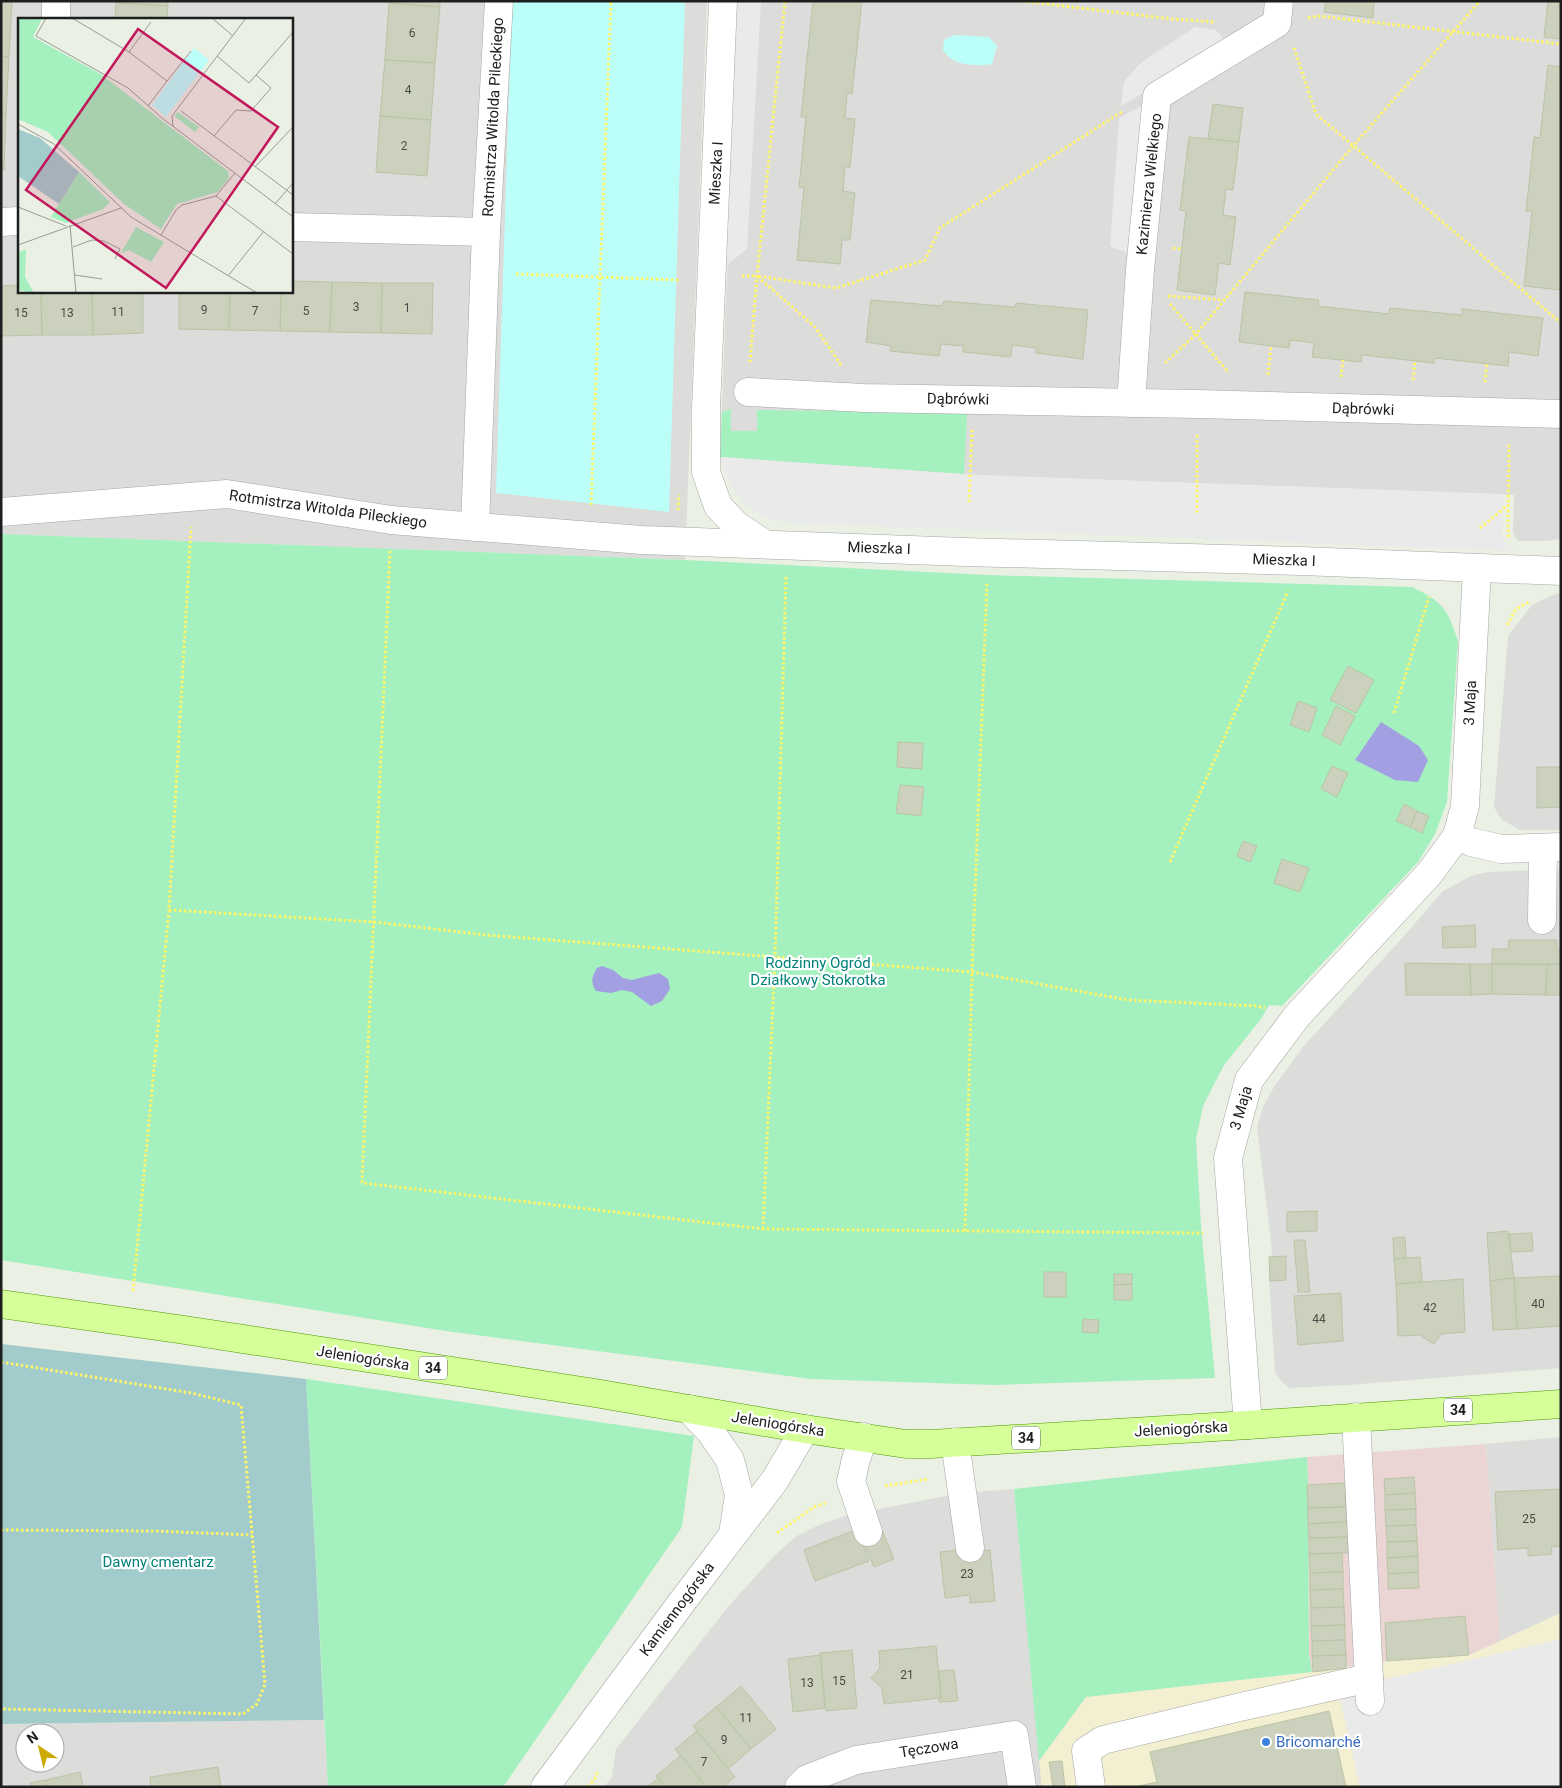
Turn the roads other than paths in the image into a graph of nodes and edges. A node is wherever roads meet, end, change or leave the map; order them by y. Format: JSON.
{"nodes":[{"id":1,"x":56,"y":1,"type":"edge"},
{"id":2,"x":499,"y":1,"type":"edge"},
{"id":3,"x":723,"y":1,"type":"edge"},
{"id":4,"x":1280,"y":15,"type":"edge"},
{"id":5,"x":56,"y":18,"type":"edge"},
{"id":6,"x":18,"y":221,"type":"edge"},
{"id":7,"x":1,"y":222,"type":"edge"},
{"id":8,"x":292,"y":227,"type":"edge"},
{"id":9,"x":486,"y":232,"type":"junction"},
{"id":10,"x":748,"y":392,"type":"road end"},
{"id":11,"x":1131,"y":403,"type":"junction"},
{"id":12,"x":1561,"y":414,"type":"edge"},
{"id":13,"x":1,"y":512,"type":"edge"},
{"id":14,"x":475,"y":527,"type":"junction"},
{"id":15,"x":775,"y":544,"type":"junction"},
{"id":16,"x":1477,"y":568,"type":"junction"},
{"id":17,"x":1550,"y":571,"type":"edge"},
{"id":18,"x":1456,"y":836,"type":"junction"},
{"id":19,"x":1552,"y":847,"type":"edge"},
{"id":20,"x":1542,"y":920,"type":"dead end"},
{"id":21,"x":1,"y":1304,"type":"edge"},
{"id":22,"x":1561,"y":1404,"type":"edge"},
{"id":23,"x":689,"y":1409,"type":"junction"},
{"id":24,"x":1356,"y":1417,"type":"junction"},
{"id":25,"x":1248,"y":1425,"type":"junction"},
{"id":26,"x":805,"y":1429,"type":"junction"},
{"id":27,"x":864,"y":1437,"type":"junction"},
{"id":28,"x":955,"y":1442,"type":"junction"},
{"id":29,"x":868,"y":1532,"type":"dead end"},
{"id":30,"x":732,"y":1537,"type":"junction"},
{"id":31,"x":970,"y":1548,"type":"dead end"},
{"id":32,"x":545,"y":1787,"type":"edge"},
{"id":33,"x":799,"y":1787,"type":"edge"},
{"id":34,"x":1022,"y":1787,"type":"edge"},
{"id":35,"x":1091,"y":1787,"type":"edge"}],
"edges":[{"from":1,"to":5,"type":"street"},
{"from":2,"to":9,"type":"street","name":"Rotmistrza Witolda Pileckiego"},
{"from":3,"to":15,"type":"street","name":"Mieszka I"},
{"from":4,"to":11,"type":"street","name":"Kazimierza Wielkiego"},
{"from":6,"to":7,"type":"street"},
{"from":8,"to":9,"type":"street","name":"Rotmistrza Witolda Pileckiego"},
{"from":9,"to":14,"type":"street","name":"Rotmistrza Witolda Pileckiego"},
{"from":10,"to":11,"type":"street","name":"Dąbrówki"},
{"from":11,"to":12,"type":"street","name":"Dąbrówki"},
{"from":13,"to":14,"type":"street","name":"Rotmistrza Witolda Pileckiego"},
{"from":14,"to":15,"type":"street","name":"Rotmistrza Witolda Pileckiego"},
{"from":15,"to":16,"type":"street","name":"Mieszka I"},
{"from":16,"to":17,"type":"street","name":"Mieszka I"},
{"from":16,"to":18,"type":"street","name":"3 Maja"},
{"from":18,"to":19,"type":"street"},
{"from":18,"to":25,"type":"street","name":"3 Maja"},
{"from":19,"to":20,"type":"street"},
{"from":21,"to":23,"type":"main road","name":"Jeleniogórska","number":"34"},
{"from":22,"to":24,"type":"main road","name":"Jeleniogórska","number":"34"},
{"from":23,"to":26,"type":"main road","name":"Jeleniogórska","number":"34"},
{"from":23,"to":30,"type":"street"},
{"from":24,"to":25,"type":"main road","name":"Jeleniogórska","number":"34"},
{"from":24,"to":35,"type":"street"},
{"from":25,"to":28,"type":"main road","name":"Jeleniogórska","number":"34"},
{"from":26,"to":27,"type":"main road","name":"Jeleniogórska","number":"34"},
{"from":26,"to":30,"type":"street","name":"Kamiennogórska"},
{"from":27,"to":28,"type":"main road","name":"Jeleniogórska","number":"34"},
{"from":27,"to":29,"type":"street"},
{"from":28,"to":31,"type":"street"},
{"from":30,"to":32,"type":"street","name":"Kamiennogórska"},
{"from":33,"to":34,"type":"street","name":"Tęczowa"}]}
